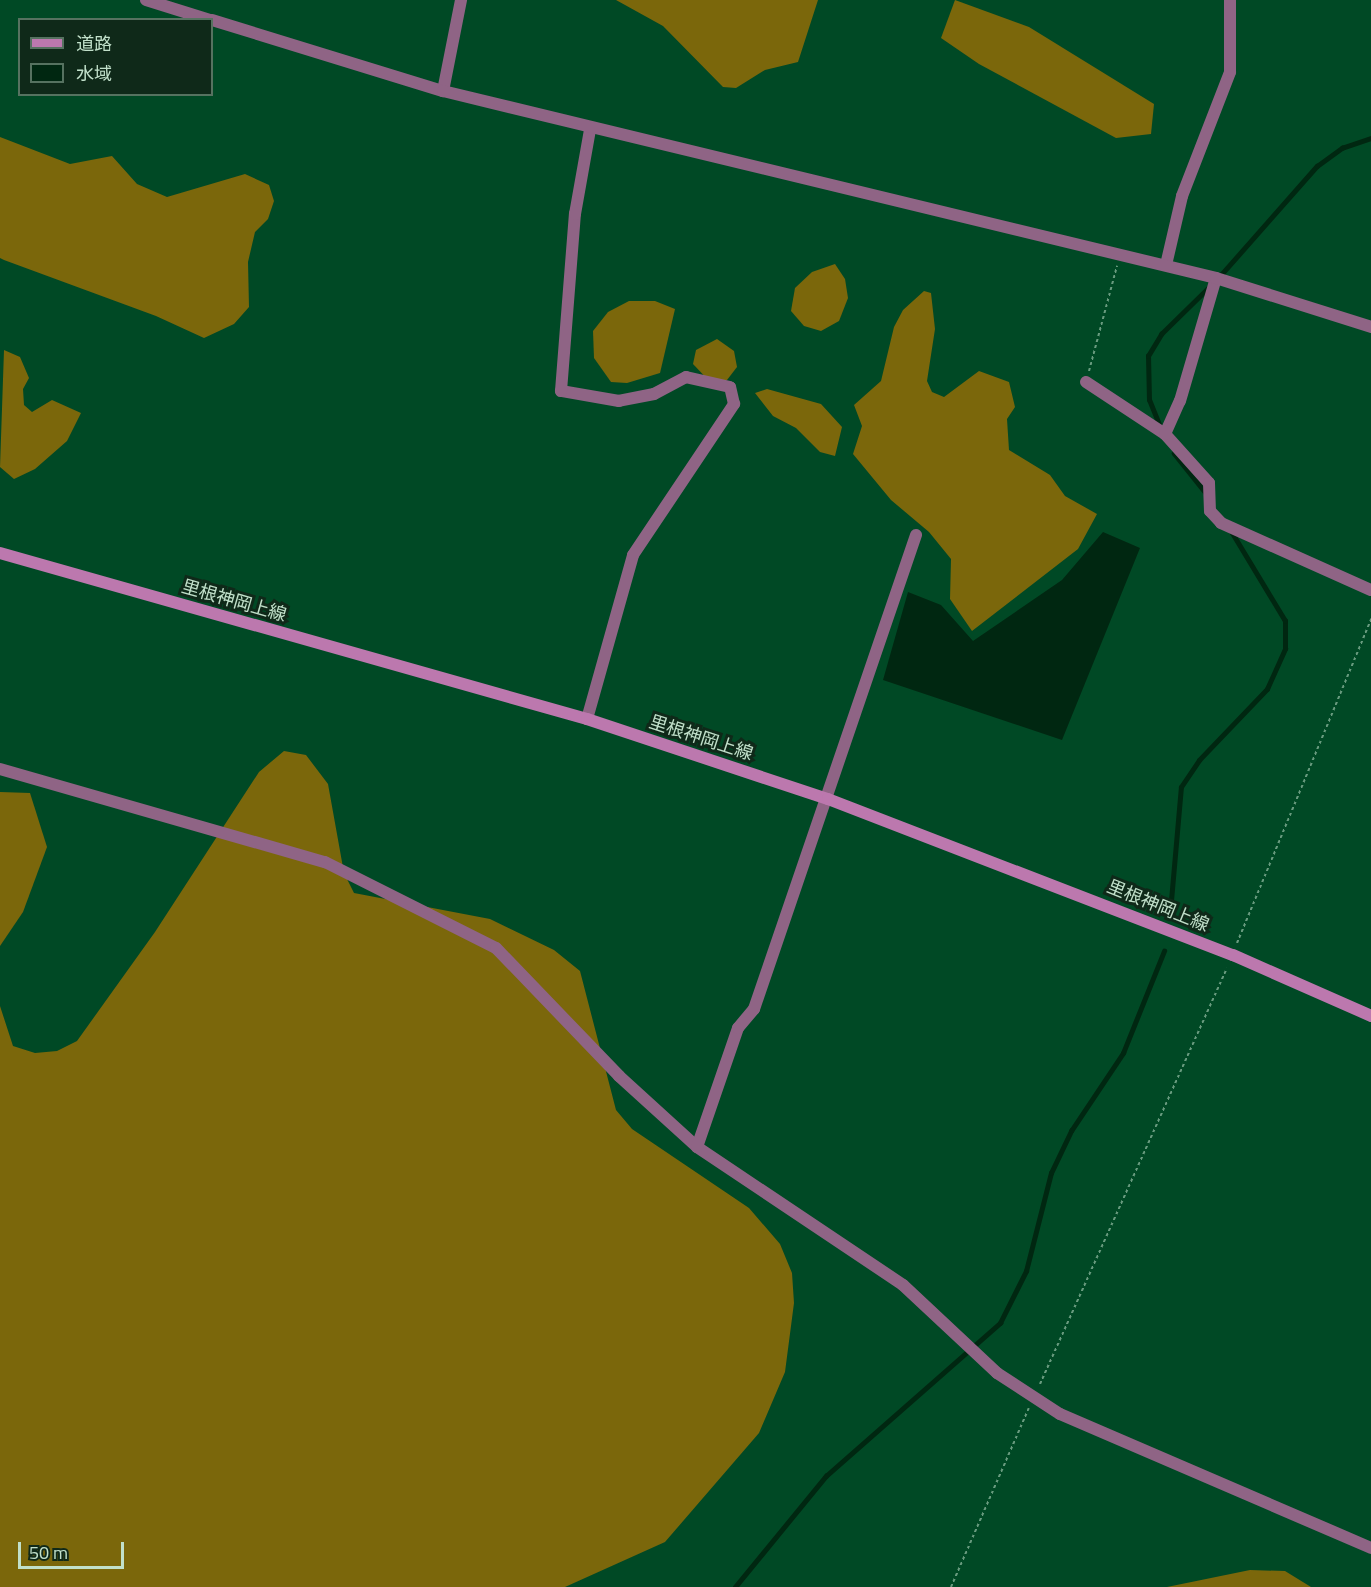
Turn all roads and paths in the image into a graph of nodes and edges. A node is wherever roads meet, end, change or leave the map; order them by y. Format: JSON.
{"nodes":[{"id":1,"x":146,"y":0,"type":"edge"},
{"id":2,"x":461,"y":0,"type":"edge"},
{"id":3,"x":1230,"y":0,"type":"edge"},
{"id":4,"x":204,"y":18,"type":"edge"},
{"id":5,"x":213,"y":21,"type":"edge"},
{"id":6,"x":442,"y":91,"type":"junction"},
{"id":7,"x":590,"y":130,"type":"junction"},
{"id":8,"x":1120,"y":255,"type":"junction"},
{"id":9,"x":1166,"y":265,"type":"junction"},
{"id":10,"x":1216,"y":278,"type":"junction"},
{"id":11,"x":1371,"y":327,"type":"edge"},
{"id":12,"x":1086,"y":382,"type":"joint"},
{"id":13,"x":1165,"y":434,"type":"junction"},
{"id":14,"x":916,"y":535,"type":"dead end"},
{"id":15,"x":0,"y":553,"type":"edge"},
{"id":16,"x":1371,"y":590,"type":"edge"},
{"id":17,"x":1371,"y":619,"type":"edge"},
{"id":18,"x":587,"y":719,"type":"junction"},
{"id":19,"x":0,"y":769,"type":"edge"},
{"id":20,"x":828,"y":799,"type":"junction"},
{"id":21,"x":1233,"y":955,"type":"junction"},
{"id":22,"x":1371,"y":1016,"type":"edge"},
{"id":23,"x":697,"y":1147,"type":"junction"},
{"id":24,"x":1034,"y":1397,"type":"junction"},
{"id":25,"x":1371,"y":1548,"type":"edge"},
{"id":26,"x":951,"y":1587,"type":"edge"}],
"edges":[{"from":1,"to":4,"type":"street"},
{"from":2,"to":6,"type":"street"},
{"from":3,"to":9,"type":"street"},
{"from":5,"to":6,"type":"street"},
{"from":6,"to":7,"type":"street"},
{"from":7,"to":8,"type":"street"},
{"from":7,"to":18,"type":"street"},
{"from":8,"to":9,"type":"street"},
{"from":8,"to":12,"type":"path"},
{"from":9,"to":10,"type":"street"},
{"from":10,"to":11,"type":"street"},
{"from":10,"to":13,"type":"street"},
{"from":12,"to":13,"type":"street"},
{"from":13,"to":16,"type":"street"},
{"from":14,"to":20,"type":"street"},
{"from":15,"to":18,"type":"main road","name":"里根神岡上線"},
{"from":17,"to":21,"type":"path"},
{"from":18,"to":20,"type":"main road","name":"里根神岡上線"},
{"from":19,"to":23,"type":"street"},
{"from":20,"to":21,"type":"main road","name":"里根神岡上線"},
{"from":20,"to":23,"type":"street"},
{"from":21,"to":22,"type":"main road","name":"里根神岡上線"},
{"from":21,"to":24,"type":"path"},
{"from":23,"to":24,"type":"street"},
{"from":24,"to":25,"type":"street"},
{"from":24,"to":26,"type":"path"}]}
